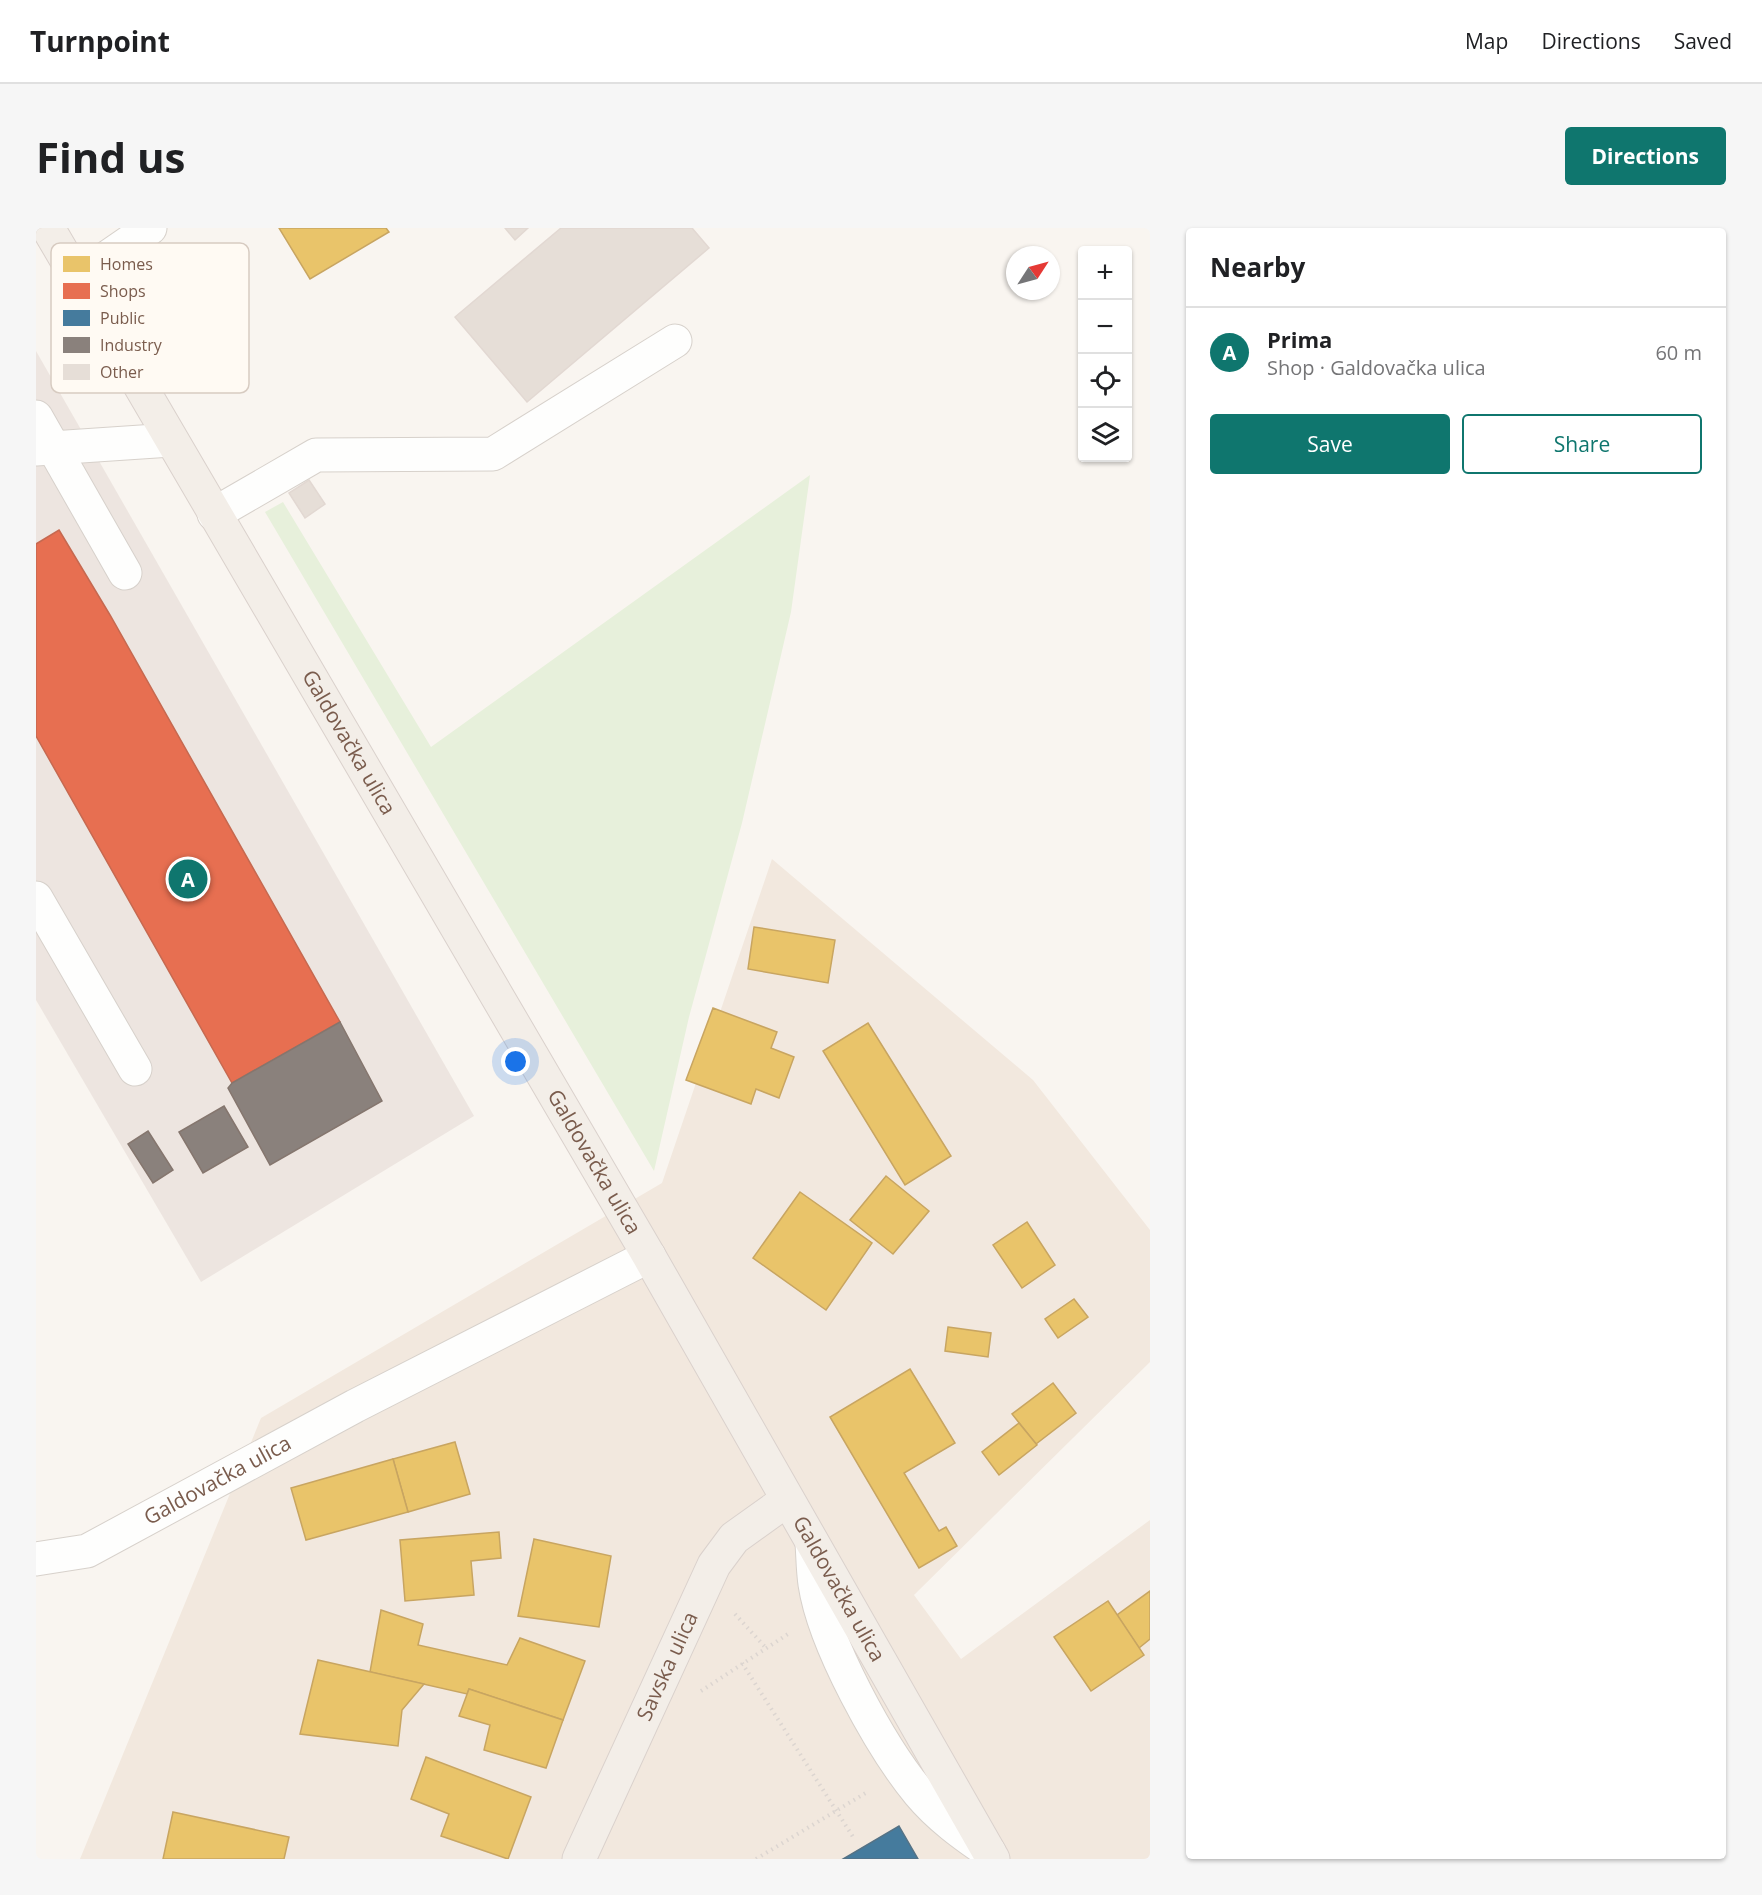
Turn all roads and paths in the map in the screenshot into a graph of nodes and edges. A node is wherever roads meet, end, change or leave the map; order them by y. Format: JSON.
{"nodes":[{"id":1,"x":48,"y":228,"type":"edge"},
{"id":2,"x":150,"y":228,"type":"edge"},
{"id":3,"x":56,"y":243,"type":"edge"},
{"id":4,"x":128,"y":243,"type":"edge"},
{"id":5,"x":675,"y":341,"type":"dead end"},
{"id":6,"x":143,"y":393,"type":"edge"},
{"id":7,"x":36,"y":417,"type":"edge"},
{"id":8,"x":171,"y":440,"type":"junction"},
{"id":9,"x":45,"y":448,"type":"edge"},
{"id":10,"x":214,"y":514,"type":"junction"},
{"id":11,"x":125,"y":573,"type":"dead end"},
{"id":12,"x":36,"y":898,"type":"edge"},
{"id":13,"x":135,"y":1069,"type":"dead end"},
{"id":14,"x":649,"y":1256,"type":"junction"},
{"id":15,"x":787,"y":1500,"type":"junction"},
{"id":16,"x":36,"y":1558,"type":"edge"},
{"id":17,"x":792,"y":1631,"type":"dead end"},
{"id":18,"x":742,"y":1663,"type":"junction"},
{"id":19,"x":696,"y":1695,"type":"dead end"},
{"id":20,"x":873,"y":1789,"type":"dead end"},
{"id":21,"x":838,"y":1810,"type":"junction"},
{"id":22,"x":855,"y":1840,"type":"dead end"},
{"id":23,"x":991,"y":1856,"type":"edge"},
{"id":24,"x":579,"y":1859,"type":"edge"},
{"id":25,"x":756,"y":1859,"type":"edge"}],
"edges":[{"from":1,"to":3,"type":"main road","name":"Galdovačka ulica"},
{"from":2,"to":4,"type":"lane"},
{"from":5,"to":10,"type":"lane"},
{"from":6,"to":8,"type":"main road","name":"Galdovačka ulica"},
{"from":7,"to":9,"type":"lane"},
{"from":8,"to":9,"type":"lane"},
{"from":8,"to":10,"type":"main road","name":"Galdovačka ulica"},
{"from":9,"to":11,"type":"lane"},
{"from":10,"to":14,"type":"main road","name":"Galdovačka ulica"},
{"from":12,"to":13,"type":"lane"},
{"from":14,"to":15,"type":"main road","name":"Galdovačka ulica"},
{"from":14,"to":16,"type":"lane","name":"Galdovačka ulica"},
{"from":15,"to":23,"type":"main road","name":"Galdovačka ulica"},
{"from":15,"to":24,"type":"main road","name":"Savska ulica"},
{"from":17,"to":18,"type":"path"},
{"from":18,"to":19,"type":"path"},
{"from":18,"to":21,"type":"path"},
{"from":20,"to":21,"type":"path"},
{"from":21,"to":22,"type":"path"},
{"from":21,"to":25,"type":"path"}]}
